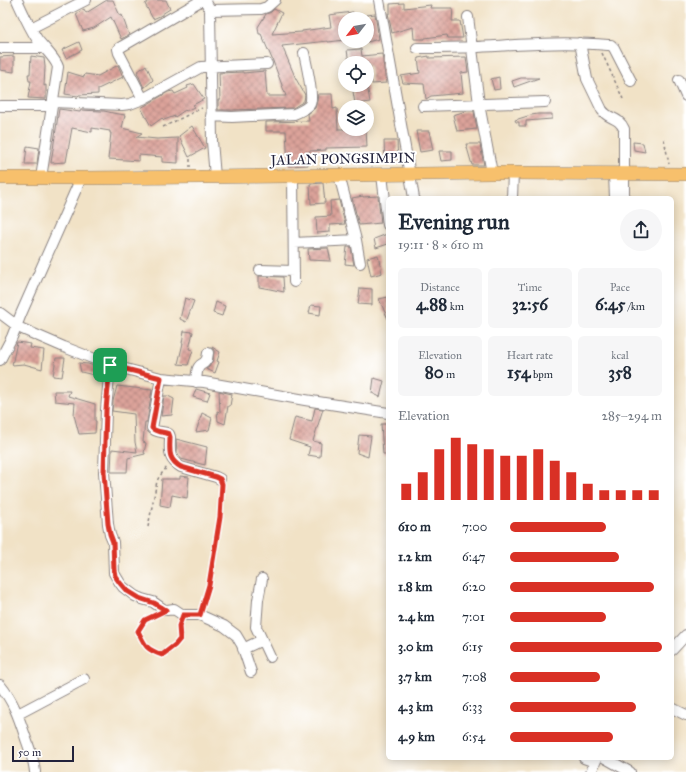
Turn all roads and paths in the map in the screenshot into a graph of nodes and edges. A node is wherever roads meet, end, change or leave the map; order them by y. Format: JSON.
{"nodes":[{"id":1,"x":17,"y":0,"type":"edge"},
{"id":2,"x":86,"y":0,"type":"edge"},
{"id":3,"x":202,"y":0,"type":"edge"},
{"id":4,"x":205,"y":0,"type":"edge"},
{"id":5,"x":275,"y":0,"type":"edge"},
{"id":6,"x":379,"y":0,"type":"edge"},
{"id":7,"x":210,"y":10,"type":"junction"},
{"id":8,"x":468,"y":18,"type":"dead end"},
{"id":9,"x":31,"y":28,"type":"junction"},
{"id":10,"x":580,"y":43,"type":"junction"},
{"id":11,"x":598,"y":44,"type":"junction"},
{"id":12,"x":471,"y":47,"type":"junction"},
{"id":13,"x":0,"y":48,"type":"edge"},
{"id":14,"x":44,"y":48,"type":"junction"},
{"id":15,"x":417,"y":48,"type":"dead end"},
{"id":16,"x":304,"y":53,"type":"dead end"},
{"id":17,"x":267,"y":64,"type":"dead end"},
{"id":18,"x":211,"y":66,"type":"junction"},
{"id":19,"x":679,"y":80,"type":"dead end"},
{"id":20,"x":631,"y":81,"type":"dead end"},
{"id":21,"x":686,"y":96,"type":"edge"},
{"id":22,"x":143,"y":99,"type":"junction"},
{"id":23,"x":623,"y":99,"type":"dead end"},
{"id":24,"x":545,"y":102,"type":"dead end"},
{"id":25,"x":53,"y":104,"type":"junction"},
{"id":26,"x":211,"y":104,"type":"junction"},
{"id":27,"x":479,"y":104,"type":"junction"},
{"id":28,"x":0,"y":106,"type":"edge"},
{"id":29,"x":423,"y":106,"type":"dead end"},
{"id":30,"x":211,"y":116,"type":"junction"},
{"id":31,"x":163,"y":127,"type":"dead end"},
{"id":32,"x":664,"y":139,"type":"dead end"},
{"id":33,"x":492,"y":173,"type":"junction"},
{"id":34,"x":513,"y":173,"type":"junction"},
{"id":35,"x":410,"y":174,"type":"junction"},
{"id":36,"x":619,"y":174,"type":"junction"},
{"id":37,"x":671,"y":174,"type":"junction"},
{"id":38,"x":686,"y":174,"type":"edge"},
{"id":39,"x":339,"y":175,"type":"junction"},
{"id":40,"x":382,"y":175,"type":"junction"},
{"id":41,"x":293,"y":176,"type":"junction"},
{"id":42,"x":215,"y":177,"type":"junction"},
{"id":43,"x":0,"y":178,"type":"edge"},
{"id":44,"x":41,"y":178,"type":"junction"},
{"id":45,"x":81,"y":178,"type":"junction"},
{"id":46,"x":414,"y":196,"type":"edge"},
{"id":47,"x":512,"y":196,"type":"edge"},
{"id":48,"x":615,"y":196,"type":"edge"},
{"id":49,"x":624,"y":196,"type":"edge"},
{"id":50,"x":386,"y":209,"type":"edge"},
{"id":51,"x":356,"y":240,"type":"junction"},
{"id":52,"x":294,"y":243,"type":"junction"},
{"id":53,"x":360,"y":263,"type":"dead end"},
{"id":54,"x":260,"y":270,"type":"dead end"},
{"id":55,"x":294,"y":271,"type":"junction"},
{"id":56,"x":294,"y":282,"type":"dead end"},
{"id":57,"x":0,"y":313,"type":"edge"},
{"id":58,"x":17,"y":326,"type":"junction"},
{"id":59,"x":208,"y":353,"type":"dead end"},
{"id":60,"x":0,"y":360,"type":"edge"},
{"id":61,"x":110,"y":365,"type":"junction"},
{"id":62,"x":161,"y":378,"type":"junction"},
{"id":63,"x":196,"y":382,"type":"junction"},
{"id":64,"x":386,"y":413,"type":"edge"},
{"id":65,"x":173,"y":461,"type":"junction"},
{"id":66,"x":220,"y":479,"type":"joint"},
{"id":67,"x":148,"y":527,"type":"dead end"},
{"id":68,"x":262,"y":579,"type":"dead end"},
{"id":69,"x":166,"y":610,"type":"junction"},
{"id":70,"x":183,"y":615,"type":"junction"},
{"id":71,"x":200,"y":615,"type":"junction"},
{"id":72,"x":686,"y":635,"type":"edge"},
{"id":73,"x":262,"y":640,"type":"junction"},
{"id":74,"x":674,"y":648,"type":"edge"},
{"id":75,"x":243,"y":649,"type":"junction"},
{"id":76,"x":270,"y":657,"type":"dead end"},
{"id":77,"x":251,"y":672,"type":"dead end"},
{"id":78,"x":84,"y":678,"type":"dead end"},
{"id":79,"x":0,"y":685,"type":"edge"},
{"id":80,"x":674,"y":709,"type":"edge"},
{"id":81,"x":18,"y":714,"type":"junction"},
{"id":82,"x":686,"y":716,"type":"edge"},
{"id":83,"x":609,"y":760,"type":"edge"},
{"id":84,"x":35,"y":772,"type":"edge"},
{"id":85,"x":630,"y":772,"type":"edge"}],
"edges":[{"from":1,"to":9,"type":"street"},
{"from":2,"to":9,"type":"street"},
{"from":3,"to":22,"type":"street"},
{"from":4,"to":7,"type":"street"},
{"from":5,"to":7,"type":"street"},
{"from":6,"to":35,"type":"street"},
{"from":7,"to":18,"type":"street"},
{"from":8,"to":12,"type":"street"},
{"from":9,"to":14,"type":"street"},
{"from":10,"to":11,"type":"street"},
{"from":10,"to":12,"type":"street"},
{"from":10,"to":36,"type":"street"},
{"from":11,"to":20,"type":"street"},
{"from":11,"to":23,"type":"path"},
{"from":12,"to":15,"type":"street"},
{"from":12,"to":27,"type":"street"},
{"from":13,"to":14,"type":"street"},
{"from":14,"to":25,"type":"street"},
{"from":16,"to":30,"type":"street"},
{"from":17,"to":18,"type":"street"},
{"from":18,"to":22,"type":"street"},
{"from":18,"to":26,"type":"street"},
{"from":19,"to":21,"type":"street"},
{"from":22,"to":25,"type":"street"},
{"from":24,"to":27,"type":"street"},
{"from":25,"to":28,"type":"street"},
{"from":25,"to":44,"type":"street"},
{"from":26,"to":30,"type":"street"},
{"from":26,"to":31,"type":"path"},
{"from":27,"to":29,"type":"street"},
{"from":27,"to":33,"type":"street"},
{"from":30,"to":42,"type":"street"},
{"from":32,"to":37,"type":"path"},
{"from":33,"to":34,"type":"main road","name":"JALAN PONGSIMPIN"},
{"from":33,"to":35,"type":"main road","name":"JALAN PONGSIMPIN"},
{"from":34,"to":36,"type":"main road","name":"JALAN PONGSIMPIN"},
{"from":34,"to":47,"type":"street"},
{"from":35,"to":40,"type":"main road","name":"JALAN PONGSIMPIN"},
{"from":35,"to":46,"type":"street"},
{"from":36,"to":37,"type":"main road","name":"JALAN PONGSIMPIN"},
{"from":36,"to":48,"type":"street"},
{"from":36,"to":49,"type":"street"},
{"from":37,"to":38,"type":"main road","name":"JALAN PONGSIMPIN"},
{"from":39,"to":40,"type":"main road","name":"JALAN PONGSIMPIN"},
{"from":39,"to":41,"type":"main road","name":"JALAN PONGSIMPIN"},
{"from":39,"to":51,"type":"street"},
{"from":40,"to":50,"type":"street"},
{"from":41,"to":42,"type":"main road","name":"JALAN PONGSIMPIN"},
{"from":41,"to":52,"type":"street"},
{"from":42,"to":45,"type":"main road","name":"JALAN PONGSIMPIN"},
{"from":43,"to":44,"type":"main road","name":"JALAN PONGSIMPIN"},
{"from":44,"to":45,"type":"main road","name":"JALAN PONGSIMPIN"},
{"from":45,"to":58,"type":"street"},
{"from":51,"to":52,"type":"street"},
{"from":51,"to":53,"type":"street"},
{"from":52,"to":55,"type":"street"},
{"from":54,"to":55,"type":"street"},
{"from":55,"to":56,"type":"street"},
{"from":57,"to":58,"type":"street"},
{"from":58,"to":60,"type":"street"},
{"from":58,"to":61,"type":"street"},
{"from":59,"to":63,"type":"street"},
{"from":61,"to":62,"type":"street"},
{"from":61,"to":69,"type":"street"},
{"from":62,"to":63,"type":"street"},
{"from":62,"to":65,"type":"street"},
{"from":63,"to":64,"type":"street"},
{"from":65,"to":66,"type":"street"},
{"from":65,"to":67,"type":"path"},
{"from":66,"to":71,"type":"path"},
{"from":68,"to":73,"type":"street"},
{"from":69,"to":70,"type":"street"},
{"from":69,"to":70,"type":"path"},
{"from":70,"to":71,"type":"street"},
{"from":71,"to":75,"type":"street"},
{"from":72,"to":74,"type":"street"},
{"from":73,"to":75,"type":"street"},
{"from":73,"to":76,"type":"street"},
{"from":75,"to":77,"type":"street"},
{"from":78,"to":81,"type":"street"},
{"from":79,"to":81,"type":"street"},
{"from":80,"to":82,"type":"street"},
{"from":81,"to":84,"type":"street"},
{"from":83,"to":85,"type":"street"}]}
